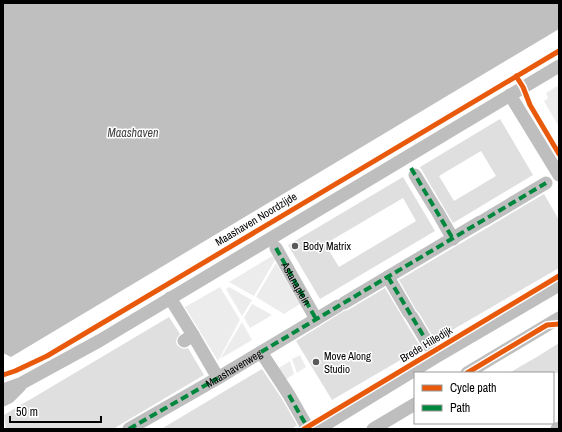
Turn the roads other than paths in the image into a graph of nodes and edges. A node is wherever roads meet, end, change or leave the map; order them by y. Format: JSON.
{"nodes":[{"id":1,"x":559,"y":66,"type":"edge"},
{"id":2,"x":510,"y":95,"type":"junction"},
{"id":3,"x":413,"y":172,"type":"dead end"},
{"id":4,"x":559,"y":175,"type":"edge"},
{"id":5,"x":546,"y":183,"type":"dead end"},
{"id":6,"x":453,"y":239,"type":"junction"},
{"id":7,"x":276,"y":248,"type":"dead end"},
{"id":8,"x":388,"y":277,"type":"junction"},
{"id":9,"x":559,"y":285,"type":"edge"},
{"id":10,"x":170,"y":298,"type":"junction"},
{"id":11,"x":559,"y":318,"type":"edge"},
{"id":12,"x":316,"y":319,"type":"junction"},
{"id":13,"x":432,"y":350,"type":"dead end"},
{"id":14,"x":262,"y":352,"type":"junction"},
{"id":15,"x":469,"y":372,"type":"edge"},
{"id":16,"x":218,"y":378,"type":"junction"},
{"id":17,"x":22,"y":383,"type":"junction"},
{"id":18,"x":3,"y":390,"type":"edge"},
{"id":19,"x":3,"y":400,"type":"edge"},
{"id":20,"x":414,"y":405,"type":"edge"},
{"id":21,"x":312,"y":427,"type":"edge"},
{"id":22,"x":130,"y":429,"type":"edge"},
{"id":23,"x":373,"y":429,"type":"edge"}],
"edges":[{"from":1,"to":2,"type":"street"},
{"from":2,"to":4,"type":"street"},
{"from":2,"to":10,"type":"street"},
{"from":3,"to":6,"type":"street"},
{"from":5,"to":6,"type":"street","name":"Maashavenweg"},
{"from":6,"to":8,"type":"street","name":"Maashavenweg"},
{"from":7,"to":12,"type":"street","name":"Astanaplein"},
{"from":8,"to":12,"type":"street","name":"Maashavenweg"},
{"from":8,"to":13,"type":"street"},
{"from":9,"to":21,"type":"street","name":"Brede Hilledijk"},
{"from":10,"to":16,"type":"street"},
{"from":10,"to":17,"type":"street"},
{"from":11,"to":15,"type":"street"},
{"from":12,"to":14,"type":"street","name":"Maashavenweg"},
{"from":14,"to":16,"type":"street","name":"Maashavenweg"},
{"from":14,"to":21,"type":"street"},
{"from":16,"to":22,"type":"street","name":"Maashavenweg"},
{"from":17,"to":18,"type":"street"},
{"from":17,"to":19,"type":"street"},
{"from":20,"to":23,"type":"street"}]}
